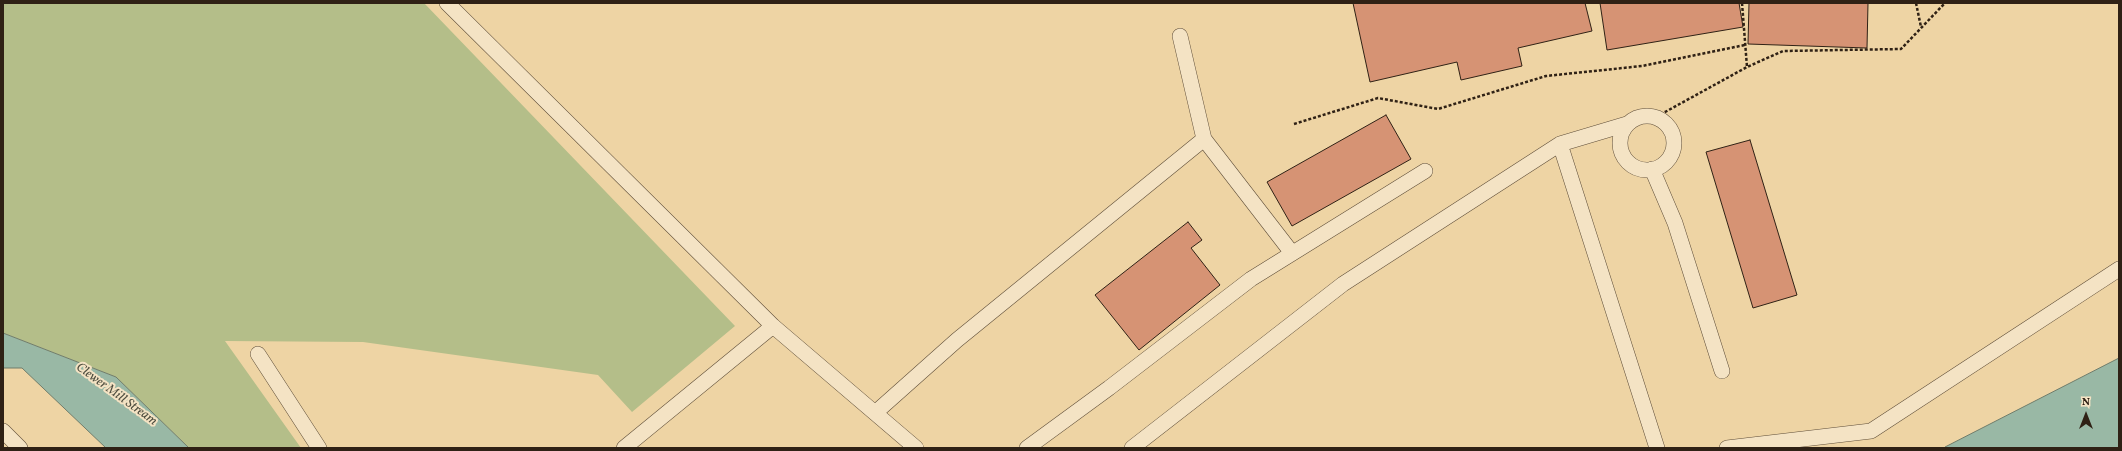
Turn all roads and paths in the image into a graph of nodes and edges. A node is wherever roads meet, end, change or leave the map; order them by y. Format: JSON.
{"nodes":[{"id":1,"x":447,"y":3,"type":"edge"},
{"id":2,"x":1742,"y":3,"type":"edge"},
{"id":3,"x":1916,"y":3,"type":"edge"},
{"id":4,"x":1945,"y":3,"type":"edge"},
{"id":5,"x":1921,"y":28,"type":"junction"},
{"id":6,"x":1180,"y":36,"type":"dead end"},
{"id":7,"x":1745,"y":45,"type":"junction"},
{"id":8,"x":1747,"y":67,"type":"junction"},
{"id":9,"x":1656,"y":117,"type":"junction"},
{"id":10,"x":1294,"y":124,"type":"dead end"},
{"id":11,"x":1627,"y":124,"type":"junction"},
{"id":12,"x":1204,"y":139,"type":"junction"},
{"id":13,"x":1560,"y":144,"type":"junction"},
{"id":14,"x":1652,"y":169,"type":"junction"},
{"id":15,"x":1425,"y":171,"type":"dead end"},
{"id":16,"x":1292,"y":253,"type":"junction"},
{"id":17,"x":2119,"y":268,"type":"edge"},
{"id":18,"x":773,"y":326,"type":"junction"},
{"id":19,"x":258,"y":354,"type":"dead end"},
{"id":20,"x":1722,"y":371,"type":"dead end"},
{"id":21,"x":875,"y":413,"type":"junction"},
{"id":22,"x":3,"y":431,"type":"edge"},
{"id":23,"x":20,"y":448,"type":"edge"},
{"id":24,"x":319,"y":448,"type":"edge"},
{"id":25,"x":624,"y":448,"type":"edge"},
{"id":26,"x":916,"y":448,"type":"edge"},
{"id":27,"x":1027,"y":448,"type":"edge"},
{"id":28,"x":1132,"y":448,"type":"edge"},
{"id":29,"x":1657,"y":448,"type":"edge"},
{"id":30,"x":1727,"y":448,"type":"edge"}],
"edges":[{"from":1,"to":18,"type":"lane"},
{"from":2,"to":7,"type":"path"},
{"from":3,"to":5,"type":"path"},
{"from":4,"to":5,"type":"path"},
{"from":5,"to":8,"type":"path"},
{"from":6,"to":12,"type":"lane"},
{"from":7,"to":8,"type":"path"},
{"from":7,"to":10,"type":"path"},
{"from":8,"to":9,"type":"path"},
{"from":9,"to":11,"type":"lane"},
{"from":9,"to":14,"type":"lane"},
{"from":11,"to":13,"type":"lane"},
{"from":11,"to":14,"type":"lane"},
{"from":12,"to":16,"type":"lane"},
{"from":12,"to":21,"type":"lane"},
{"from":13,"to":28,"type":"lane"},
{"from":13,"to":29,"type":"lane"},
{"from":14,"to":20,"type":"lane"},
{"from":15,"to":16,"type":"lane"},
{"from":16,"to":27,"type":"lane"},
{"from":17,"to":30,"type":"lane"},
{"from":18,"to":21,"type":"lane"},
{"from":18,"to":25,"type":"lane"},
{"from":19,"to":24,"type":"lane"},
{"from":21,"to":26,"type":"lane"},
{"from":22,"to":23,"type":"lane"}]}
